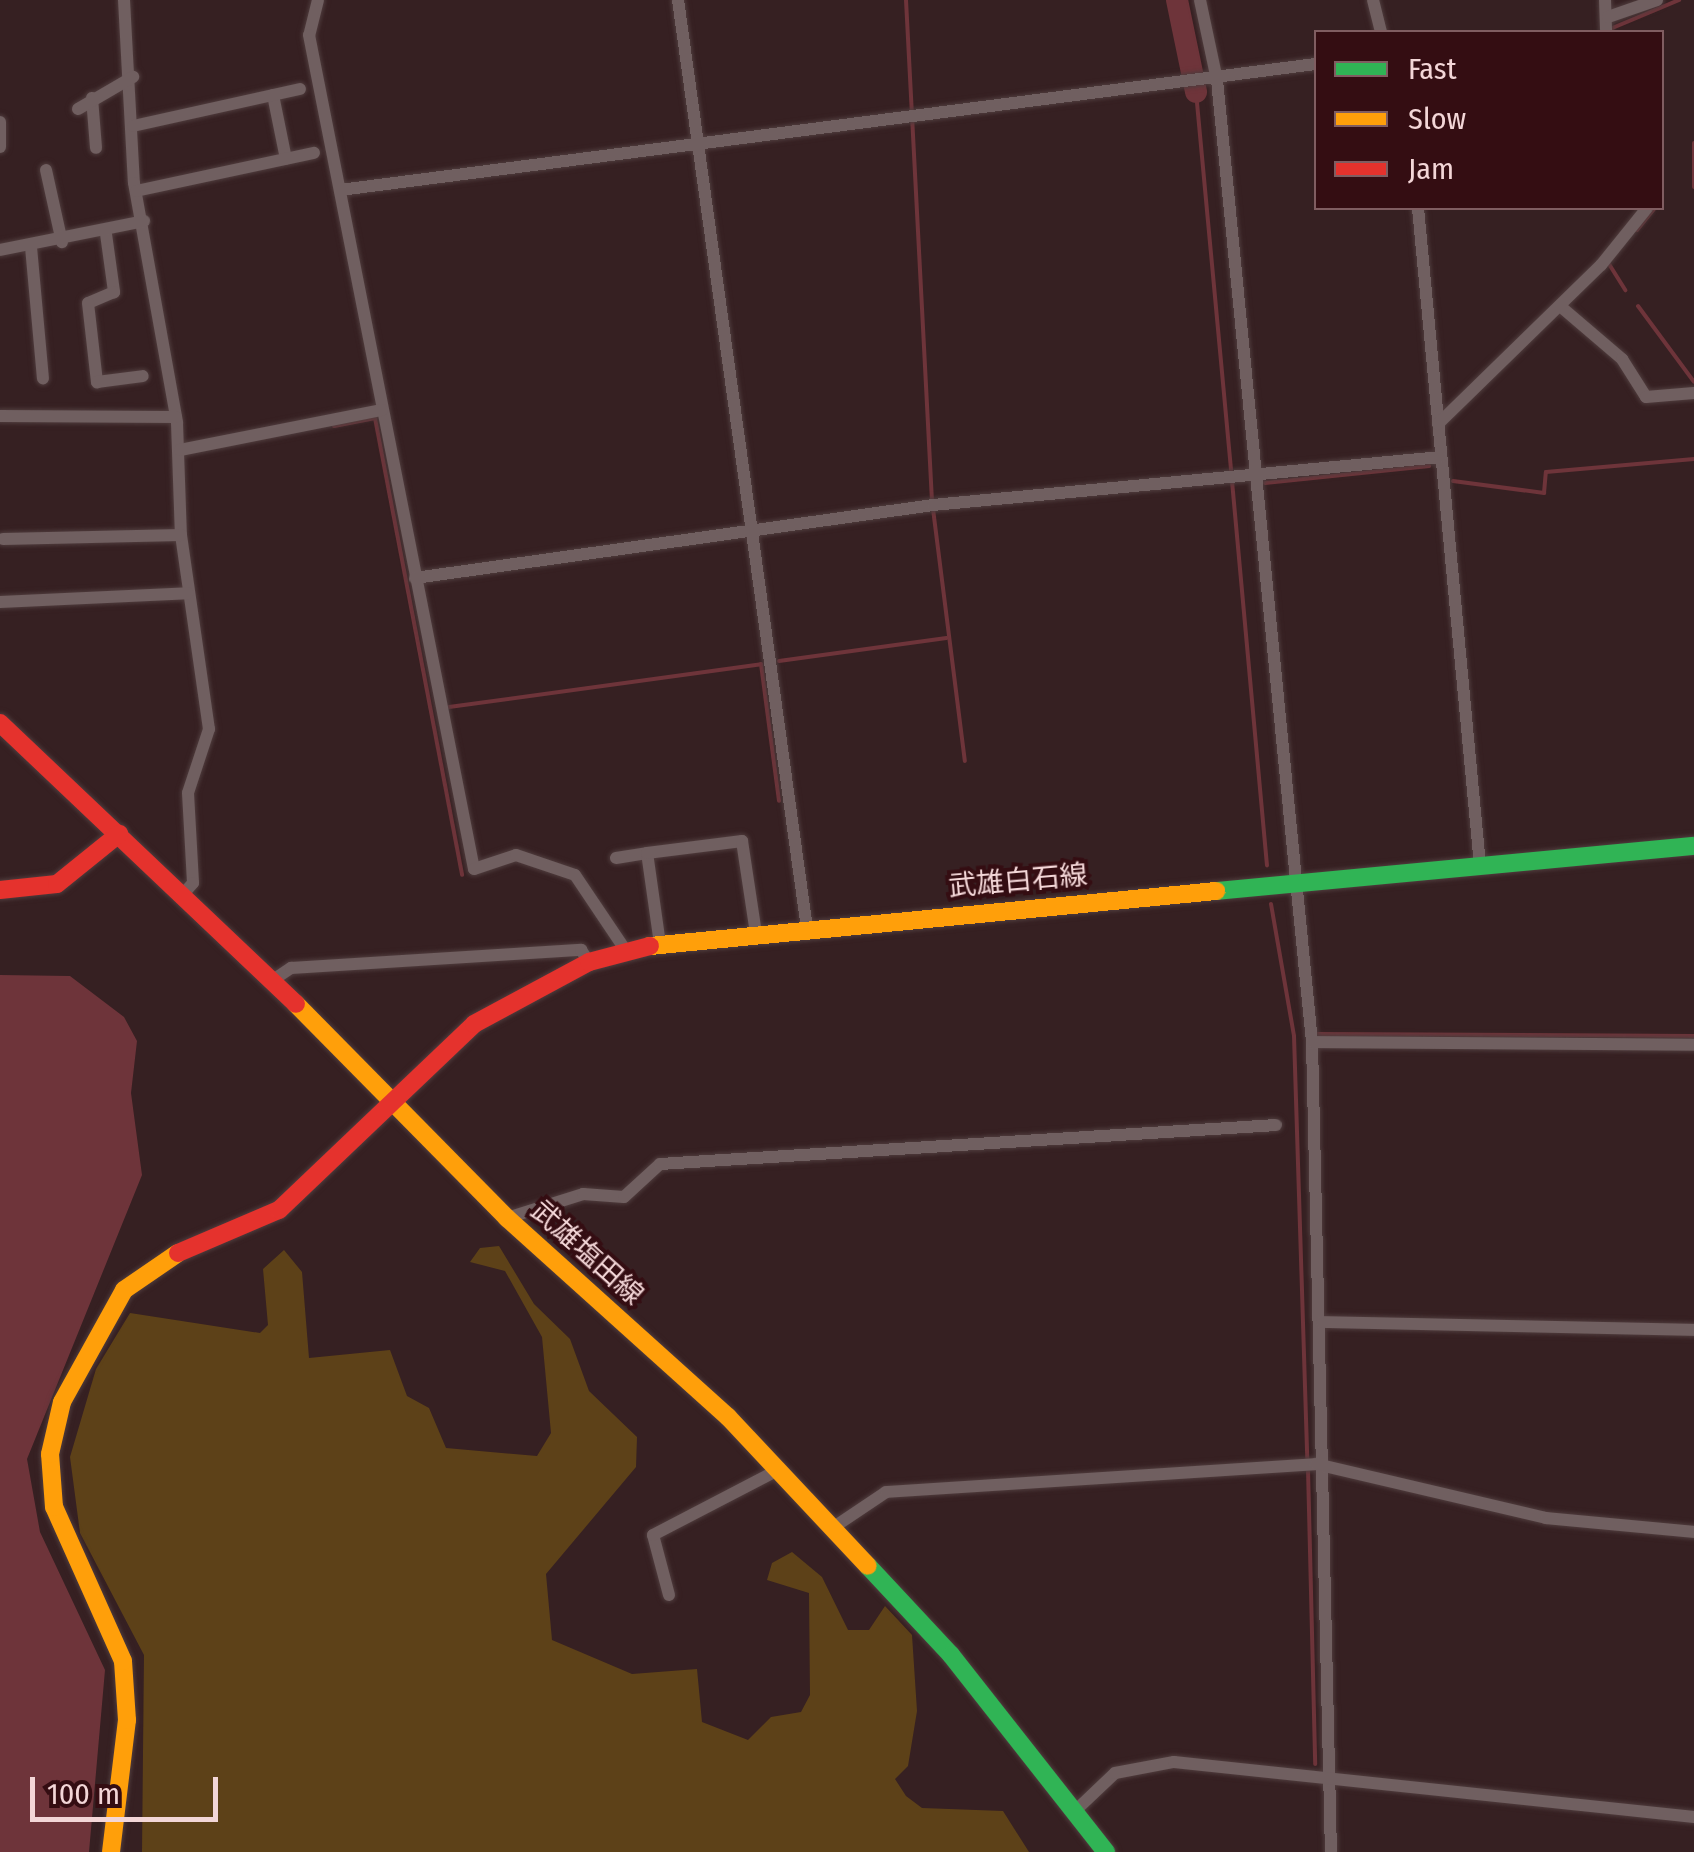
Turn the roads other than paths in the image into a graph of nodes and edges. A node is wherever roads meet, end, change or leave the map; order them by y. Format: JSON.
{"nodes":[{"id":1,"x":124,"y":0,"type":"edge"},
{"id":2,"x":318,"y":0,"type":"edge"},
{"id":3,"x":678,"y":0,"type":"edge"},
{"id":4,"x":1200,"y":0,"type":"edge"},
{"id":5,"x":1373,"y":0,"type":"edge"},
{"id":6,"x":1605,"y":0,"type":"edge"},
{"id":7,"x":1656,"y":0,"type":"edge"},
{"id":8,"x":1608,"y":17,"type":"junction"},
{"id":9,"x":1380,"y":30,"type":"edge"},
{"id":10,"x":1606,"y":30,"type":"edge"},
{"id":11,"x":1314,"y":64,"type":"edge"},
{"id":12,"x":134,"y":77,"type":"junction"},
{"id":13,"x":1210,"y":80,"type":"junction"},
{"id":14,"x":300,"y":89,"type":"dead end"},
{"id":15,"x":273,"y":95,"type":"junction"},
{"id":16,"x":92,"y":98,"type":"junction"},
{"id":17,"x":78,"y":109,"type":"dead end"},
{"id":18,"x":0,"y":122,"type":"edge"},
{"id":19,"x":132,"y":126,"type":"junction"},
{"id":20,"x":698,"y":146,"type":"junction"},
{"id":21,"x":0,"y":147,"type":"edge"},
{"id":22,"x":96,"y":148,"type":"dead end"},
{"id":23,"x":314,"y":154,"type":"dead end"},
{"id":24,"x":286,"y":160,"type":"junction"},
{"id":25,"x":46,"y":170,"type":"dead end"},
{"id":26,"x":136,"y":190,"type":"junction"},
{"id":27,"x":340,"y":190,"type":"junction"},
{"id":28,"x":1418,"y":210,"type":"edge"},
{"id":29,"x":1645,"y":210,"type":"edge"},
{"id":30,"x":144,"y":221,"type":"junction"},
{"id":31,"x":106,"y":234,"type":"junction"},
{"id":32,"x":62,"y":242,"type":"junction"},
{"id":33,"x":30,"y":248,"type":"junction"},
{"id":34,"x":0,"y":250,"type":"edge"},
{"id":35,"x":1560,"y":306,"type":"junction"},
{"id":36,"x":143,"y":376,"type":"dead end"},
{"id":37,"x":43,"y":378,"type":"dead end"},
{"id":38,"x":1694,"y":393,"type":"edge"},
{"id":39,"x":382,"y":410,"type":"junction"},
{"id":40,"x":0,"y":416,"type":"edge"},
{"id":41,"x":176,"y":417,"type":"junction"},
{"id":42,"x":1438,"y":424,"type":"junction"},
{"id":43,"x":180,"y":450,"type":"junction"},
{"id":44,"x":1441,"y":457,"type":"junction"},
{"id":45,"x":1247,"y":476,"type":"junction"},
{"id":46,"x":753,"y":532,"type":"junction"},
{"id":47,"x":182,"y":535,"type":"junction"},
{"id":48,"x":2,"y":540,"type":"dead end"},
{"id":49,"x":415,"y":578,"type":"junction"},
{"id":50,"x":188,"y":593,"type":"junction"},
{"id":51,"x":0,"y":602,"type":"edge"},
{"id":52,"x":0,"y":723,"type":"edge"},
{"id":53,"x":119,"y":834,"type":"junction"},
{"id":54,"x":1694,"y":846,"type":"edge"},
{"id":55,"x":646,"y":853,"type":"junction"},
{"id":56,"x":616,"y":858,"type":"dead end"},
{"id":57,"x":1480,"y":864,"type":"junction"},
{"id":58,"x":1294,"y":882,"type":"junction"},
{"id":59,"x":0,"y":887,"type":"edge"},
{"id":60,"x":184,"y":893,"type":"junction"},
{"id":61,"x":807,"y":929,"type":"junction"},
{"id":62,"x":756,"y":934,"type":"junction"},
{"id":63,"x":660,"y":944,"type":"junction"},
{"id":64,"x":626,"y":952,"type":"junction"},
{"id":65,"x":588,"y":962,"type":"junction"},
{"id":66,"x":273,"y":980,"type":"junction"},
{"id":67,"x":1312,"y":1042,"type":"junction"},
{"id":68,"x":1694,"y":1044,"type":"edge"},
{"id":69,"x":391,"y":1096,"type":"junction"},
{"id":70,"x":1276,"y":1125,"type":"dead end"},
{"id":71,"x":507,"y":1218,"type":"junction"},
{"id":72,"x":1322,"y":1322,"type":"junction"},
{"id":73,"x":1694,"y":1330,"type":"edge"},
{"id":74,"x":1321,"y":1466,"type":"junction"},
{"id":75,"x":776,"y":1471,"type":"junction"},
{"id":76,"x":831,"y":1530,"type":"junction"},
{"id":77,"x":1694,"y":1532,"type":"edge"},
{"id":78,"x":669,"y":1595,"type":"dead end"},
{"id":79,"x":1336,"y":1778,"type":"junction"},
{"id":80,"x":1076,"y":1811,"type":"junction"},
{"id":81,"x":1694,"y":1817,"type":"edge"},
{"id":82,"x":112,"y":1852,"type":"edge"},
{"id":83,"x":1106,"y":1852,"type":"edge"},
{"id":84,"x":1330,"y":1852,"type":"edge"}],
"edges":[{"from":1,"to":12,"type":"street"},
{"from":2,"to":27,"type":"street"},
{"from":3,"to":20,"type":"street"},
{"from":4,"to":13,"type":"street"},
{"from":5,"to":9,"type":"street"},
{"from":6,"to":8,"type":"street"},
{"from":7,"to":8,"type":"street"},
{"from":8,"to":10,"type":"street"},
{"from":11,"to":13,"type":"street"},
{"from":12,"to":16,"type":"street"},
{"from":12,"to":19,"type":"street"},
{"from":13,"to":20,"type":"street"},
{"from":13,"to":45,"type":"street"},
{"from":14,"to":15,"type":"street"},
{"from":15,"to":19,"type":"street"},
{"from":15,"to":24,"type":"street"},
{"from":16,"to":17,"type":"street"},
{"from":16,"to":22,"type":"street"},
{"from":18,"to":21,"type":"street"},
{"from":19,"to":26,"type":"street"},
{"from":20,"to":27,"type":"street"},
{"from":20,"to":46,"type":"street"},
{"from":23,"to":24,"type":"street"},
{"from":24,"to":26,"type":"street"},
{"from":25,"to":32,"type":"street"},
{"from":26,"to":30,"type":"street"},
{"from":27,"to":39,"type":"street"},
{"from":28,"to":42,"type":"street"},
{"from":29,"to":35,"type":"street"},
{"from":30,"to":31,"type":"street"},
{"from":30,"to":41,"type":"street"},
{"from":31,"to":32,"type":"street"},
{"from":31,"to":36,"type":"street"},
{"from":32,"to":33,"type":"street"},
{"from":33,"to":34,"type":"street"},
{"from":33,"to":37,"type":"street"},
{"from":35,"to":38,"type":"street"},
{"from":35,"to":42,"type":"street"},
{"from":39,"to":43,"type":"street"},
{"from":39,"to":49,"type":"street"},
{"from":40,"to":41,"type":"street"},
{"from":41,"to":43,"type":"street"},
{"from":42,"to":44,"type":"street"},
{"from":43,"to":47,"type":"street"},
{"from":44,"to":45,"type":"street"},
{"from":44,"to":57,"type":"street"},
{"from":45,"to":46,"type":"street"},
{"from":45,"to":58,"type":"street"},
{"from":46,"to":49,"type":"street"},
{"from":46,"to":61,"type":"street"},
{"from":47,"to":48,"type":"street"},
{"from":47,"to":50,"type":"street"},
{"from":49,"to":64,"type":"street"},
{"from":50,"to":51,"type":"street"},
{"from":50,"to":60,"type":"street"},
{"from":52,"to":53,"type":"main road","name":"武雄塩田線"},
{"from":53,"to":59,"type":"main road"},
{"from":53,"to":60,"type":"main road","name":"武雄塩田線"},
{"from":54,"to":57,"type":"main road","name":"武雄白石線"},
{"from":55,"to":56,"type":"street"},
{"from":55,"to":62,"type":"street"},
{"from":55,"to":63,"type":"street"},
{"from":57,"to":58,"type":"main road","name":"武雄白石線"},
{"from":58,"to":61,"type":"main road","name":"武雄白石線"},
{"from":58,"to":67,"type":"street"},
{"from":60,"to":66,"type":"main road","name":"武雄塩田線"},
{"from":61,"to":62,"type":"main road","name":"武雄白石線"},
{"from":62,"to":63,"type":"main road","name":"武雄白石線"},
{"from":63,"to":64,"type":"main road","name":"武雄白石線"},
{"from":64,"to":65,"type":"main road","name":"武雄白石線"},
{"from":65,"to":66,"type":"street"},
{"from":65,"to":69,"type":"main road","name":"武雄白石線"},
{"from":66,"to":69,"type":"main road","name":"武雄塩田線"},
{"from":67,"to":68,"type":"street"},
{"from":67,"to":72,"type":"street"},
{"from":69,"to":71,"type":"main road","name":"武雄塩田線"},
{"from":69,"to":82,"type":"main road","name":"武雄白石線"},
{"from":70,"to":71,"type":"street"},
{"from":71,"to":75,"type":"main road","name":"武雄塩田線"},
{"from":72,"to":73,"type":"street"},
{"from":72,"to":74,"type":"street"},
{"from":74,"to":76,"type":"street"},
{"from":74,"to":77,"type":"street"},
{"from":74,"to":79,"type":"street"},
{"from":75,"to":76,"type":"main road","name":"武雄塩田線"},
{"from":75,"to":78,"type":"street"},
{"from":76,"to":80,"type":"main road","name":"武雄塩田線"},
{"from":79,"to":80,"type":"street"},
{"from":79,"to":81,"type":"street"},
{"from":79,"to":84,"type":"street"},
{"from":80,"to":83,"type":"main road","name":"武雄塩田線"}]}
